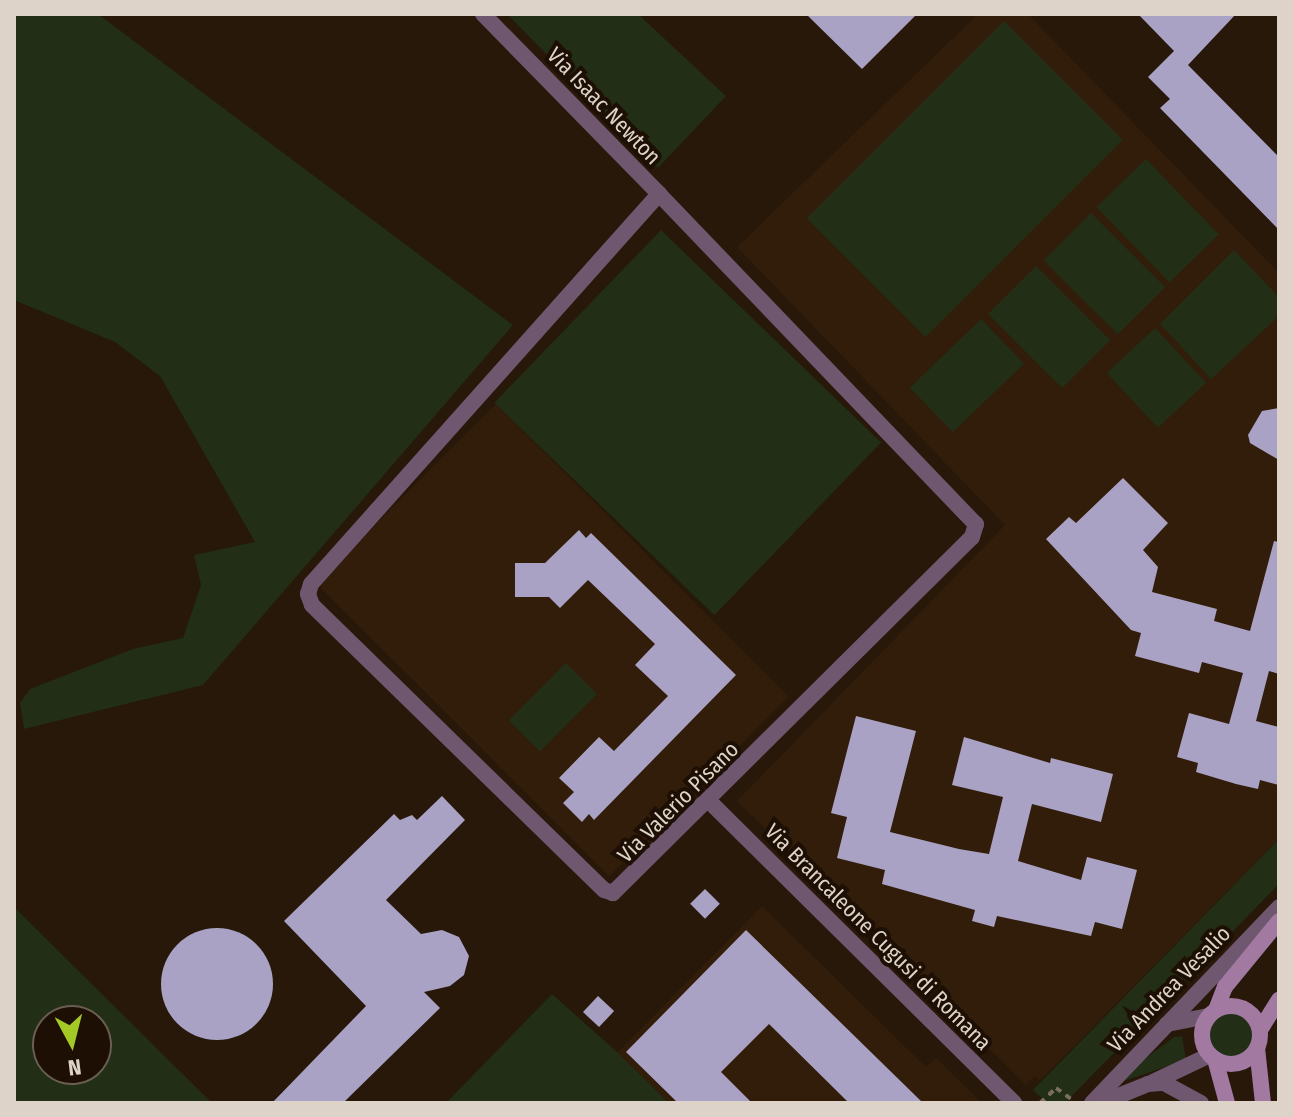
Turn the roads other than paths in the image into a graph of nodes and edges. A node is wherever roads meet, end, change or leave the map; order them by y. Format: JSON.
{"nodes":[{"id":1,"x":483,"y":14,"type":"edge"},
{"id":2,"x":659,"y":194,"type":"junction"},
{"id":3,"x":710,"y":802,"type":"junction"},
{"id":4,"x":1279,"y":907,"type":"edge"},
{"id":5,"x":1279,"y":921,"type":"edge"},
{"id":6,"x":1279,"y":999,"type":"edge"},
{"id":7,"x":1212,"y":1013,"type":"junction"},
{"id":8,"x":1166,"y":1025,"type":"junction"},
{"id":9,"x":1260,"y":1030,"type":"junction"},
{"id":10,"x":1257,"y":1048,"type":"junction"},
{"id":11,"x":1212,"y":1057,"type":"junction"},
{"id":12,"x":1148,"y":1084,"type":"junction"},
{"id":13,"x":1014,"y":1103,"type":"edge"},
{"id":14,"x":1092,"y":1103,"type":"edge"},
{"id":15,"x":1101,"y":1103,"type":"edge"},
{"id":16,"x":1201,"y":1103,"type":"edge"},
{"id":17,"x":1227,"y":1103,"type":"edge"},
{"id":18,"x":1263,"y":1103,"type":"edge"}],
"edges":[{"from":1,"to":2,"type":"street","name":"Via Isaac Newton"},
{"from":2,"to":3,"type":"street","name":"Via Valerio Pisano"},
{"from":2,"to":3,"type":"street","name":"Via Valerio Pisano"},
{"from":3,"to":13,"type":"street","name":"Via Brancaleone Cugusi di Romana"},
{"from":4,"to":8,"type":"street","name":"Via Andrea Vesalio"},
{"from":5,"to":7,"type":"main road","name":"Via Andrea Vesalio"},
{"from":6,"to":9,"type":"main road"},
{"from":7,"to":8,"type":"street"},
{"from":7,"to":9,"type":"main road"},
{"from":7,"to":11,"type":"main road"},
{"from":8,"to":14,"type":"street","name":"Via Andrea Vesalio"},
{"from":9,"to":10,"type":"main road"},
{"from":10,"to":11,"type":"main road"},
{"from":10,"to":18,"type":"main road"},
{"from":11,"to":12,"type":"street"},
{"from":11,"to":17,"type":"main road"},
{"from":12,"to":15,"type":"street"},
{"from":12,"to":16,"type":"street"}]}
